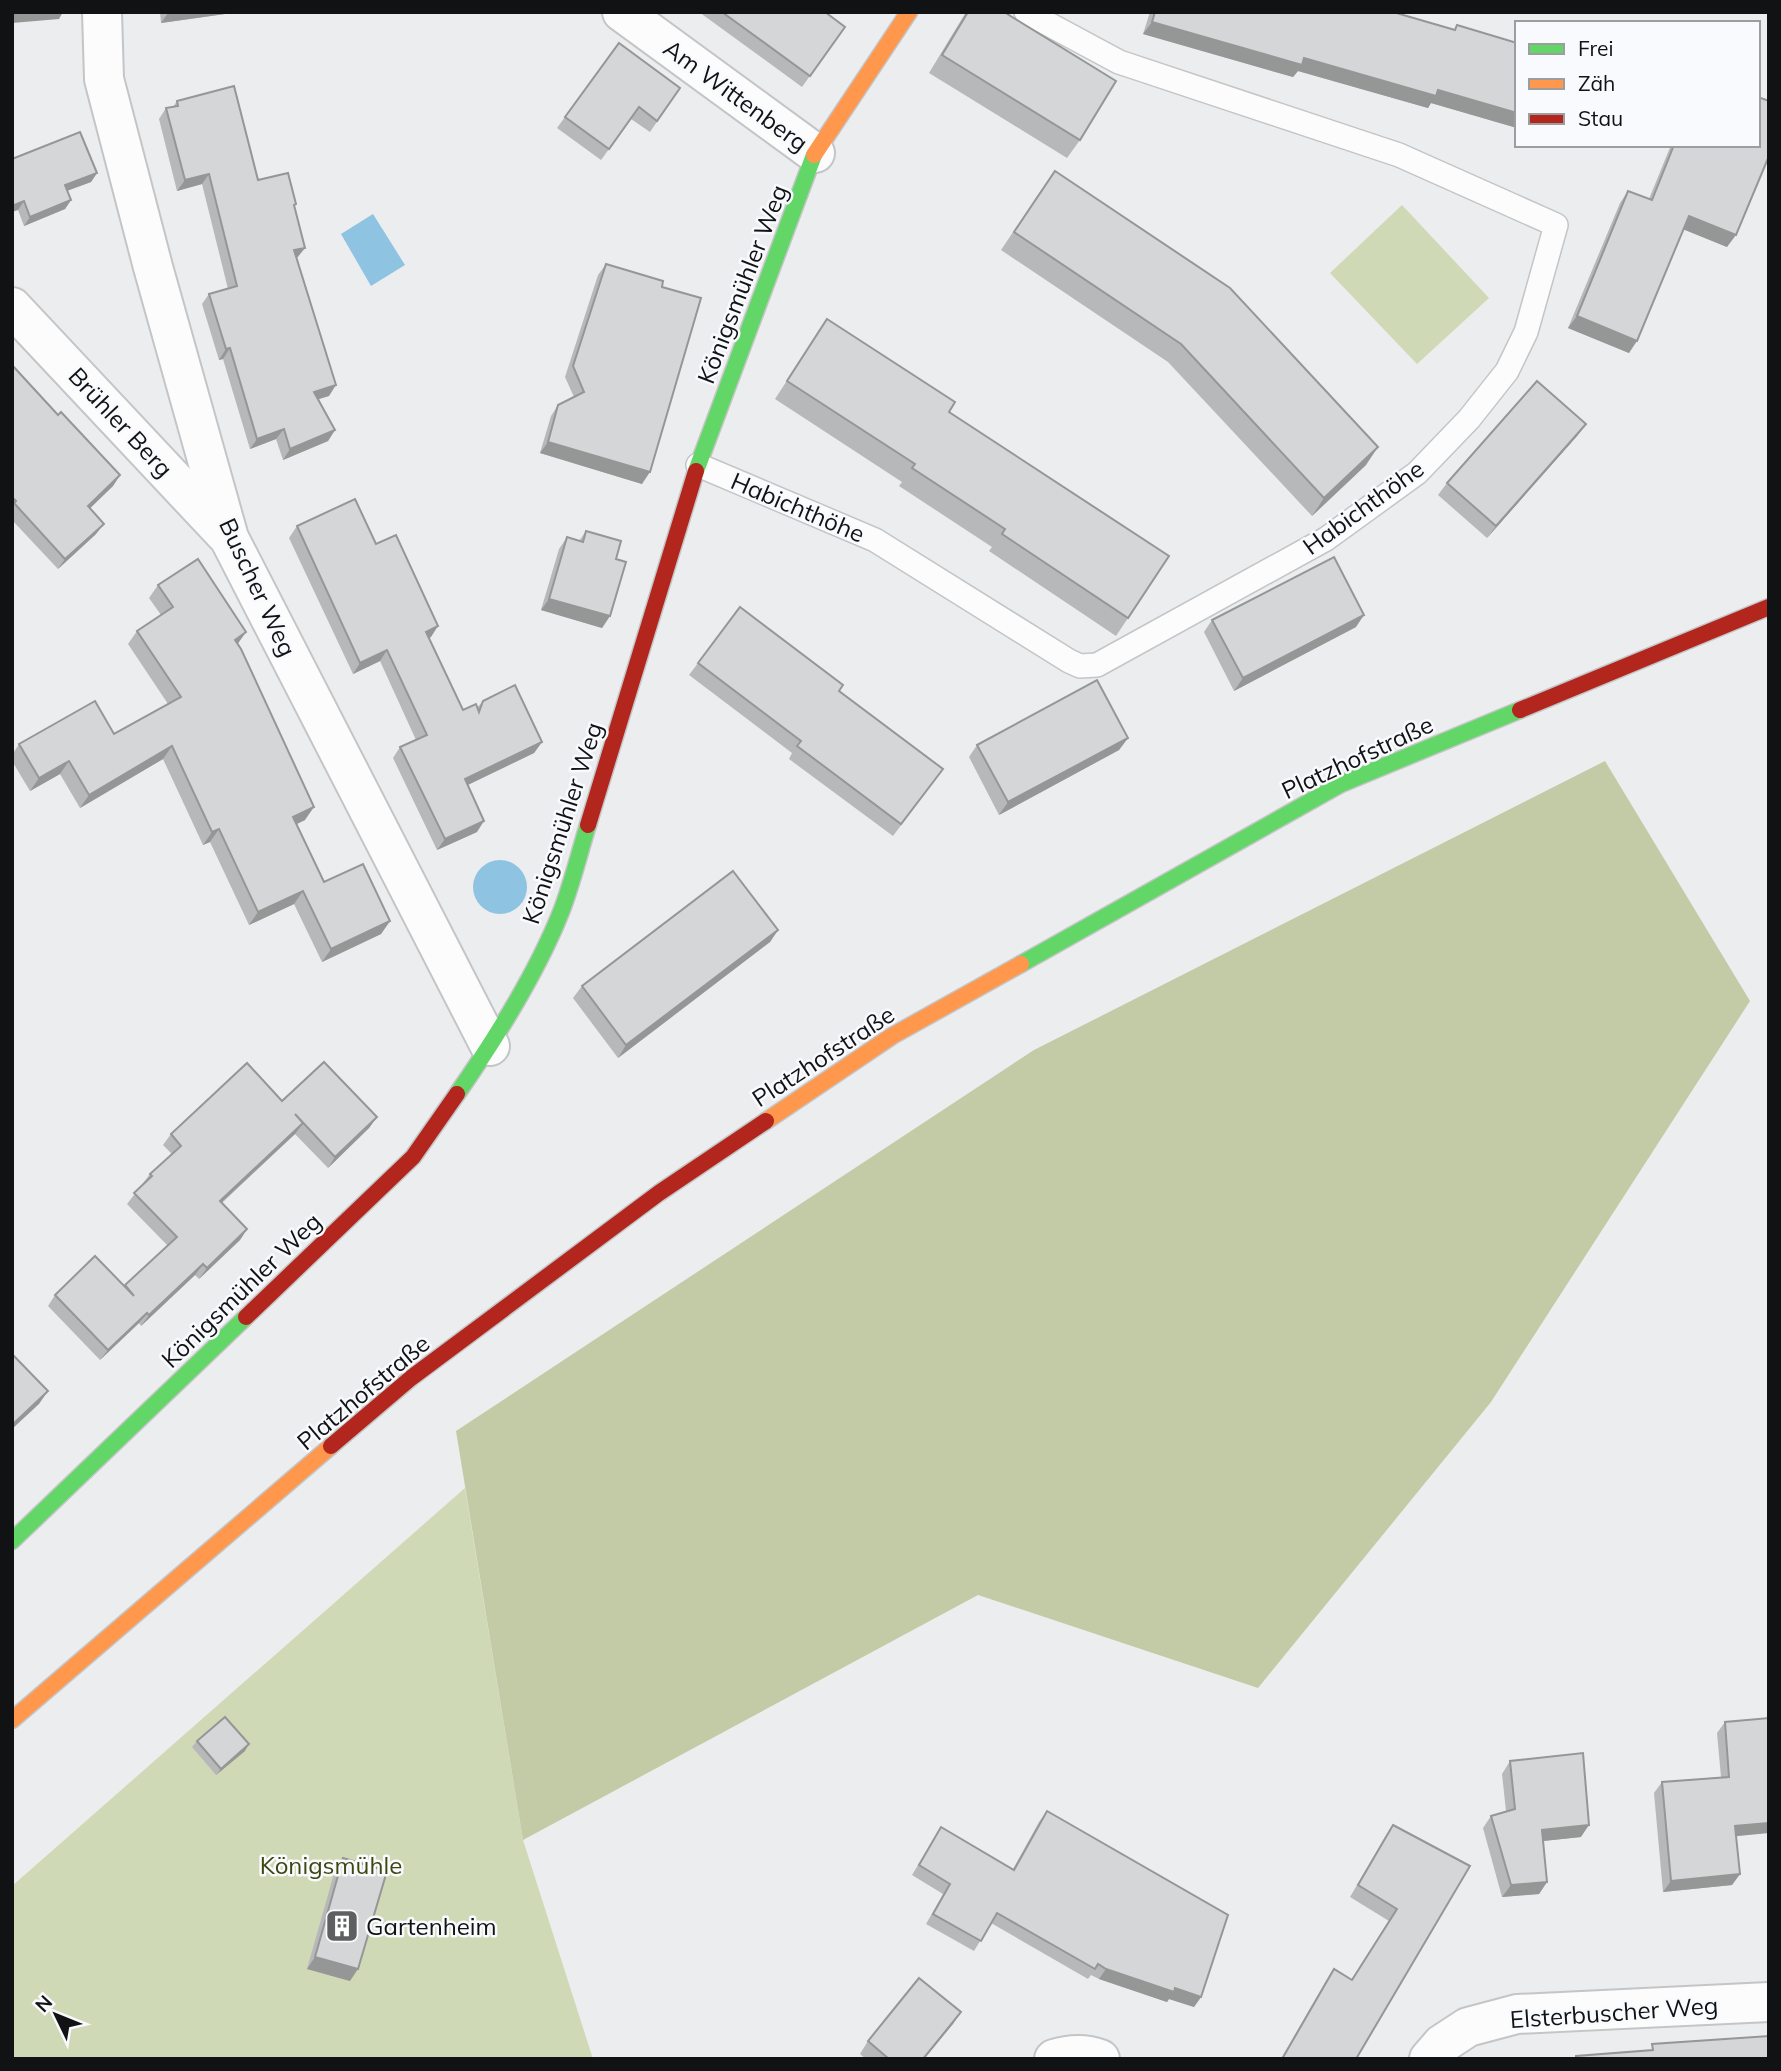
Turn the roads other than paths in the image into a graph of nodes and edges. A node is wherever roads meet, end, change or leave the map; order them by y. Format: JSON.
{"nodes":[{"id":1,"x":102,"y":12,"type":"edge"},
{"id":2,"x":622,"y":12,"type":"edge"},
{"id":3,"x":909,"y":12,"type":"edge"},
{"id":4,"x":1026,"y":12,"type":"edge"},
{"id":5,"x":815,"y":153,"type":"junction"},
{"id":6,"x":12,"y":307,"type":"edge"},
{"id":7,"x":698,"y":465,"type":"junction"},
{"id":8,"x":229,"y":538,"type":"junction"},
{"id":9,"x":1769,"y":607,"type":"edge"},
{"id":10,"x":490,"y":1046,"type":"junction"},
{"id":11,"x":12,"y":1541,"type":"edge"},
{"id":12,"x":12,"y":1720,"type":"edge"},
{"id":13,"x":1769,"y":2002,"type":"edge"},
{"id":14,"x":1054,"y":2059,"type":"edge"},
{"id":15,"x":1100,"y":2059,"type":"edge"},
{"id":16,"x":1429,"y":2059,"type":"edge"}],
"edges":[{"from":1,"to":8,"type":"street","name":"Buscher Weg"},
{"from":2,"to":5,"type":"street","name":"Am Wittenberg"},
{"from":3,"to":5,"type":"main road","name":"Königsmühler Weg"},
{"from":4,"to":7,"type":"lane","name":"Habichthöhe"},
{"from":5,"to":7,"type":"main road","name":"Königsmühler Weg"},
{"from":6,"to":8,"type":"street","name":"Brühler Berg"},
{"from":7,"to":10,"type":"main road","name":"Königsmühler Weg"},
{"from":8,"to":10,"type":"street","name":"Buscher Weg"},
{"from":9,"to":12,"type":"main road","name":"Platzhofstraße"},
{"from":10,"to":11,"type":"main road","name":"Königsmühler Weg"},
{"from":13,"to":16,"type":"street","name":"Elsterbuscher Weg"},
{"from":14,"to":15,"type":"street"}]}
